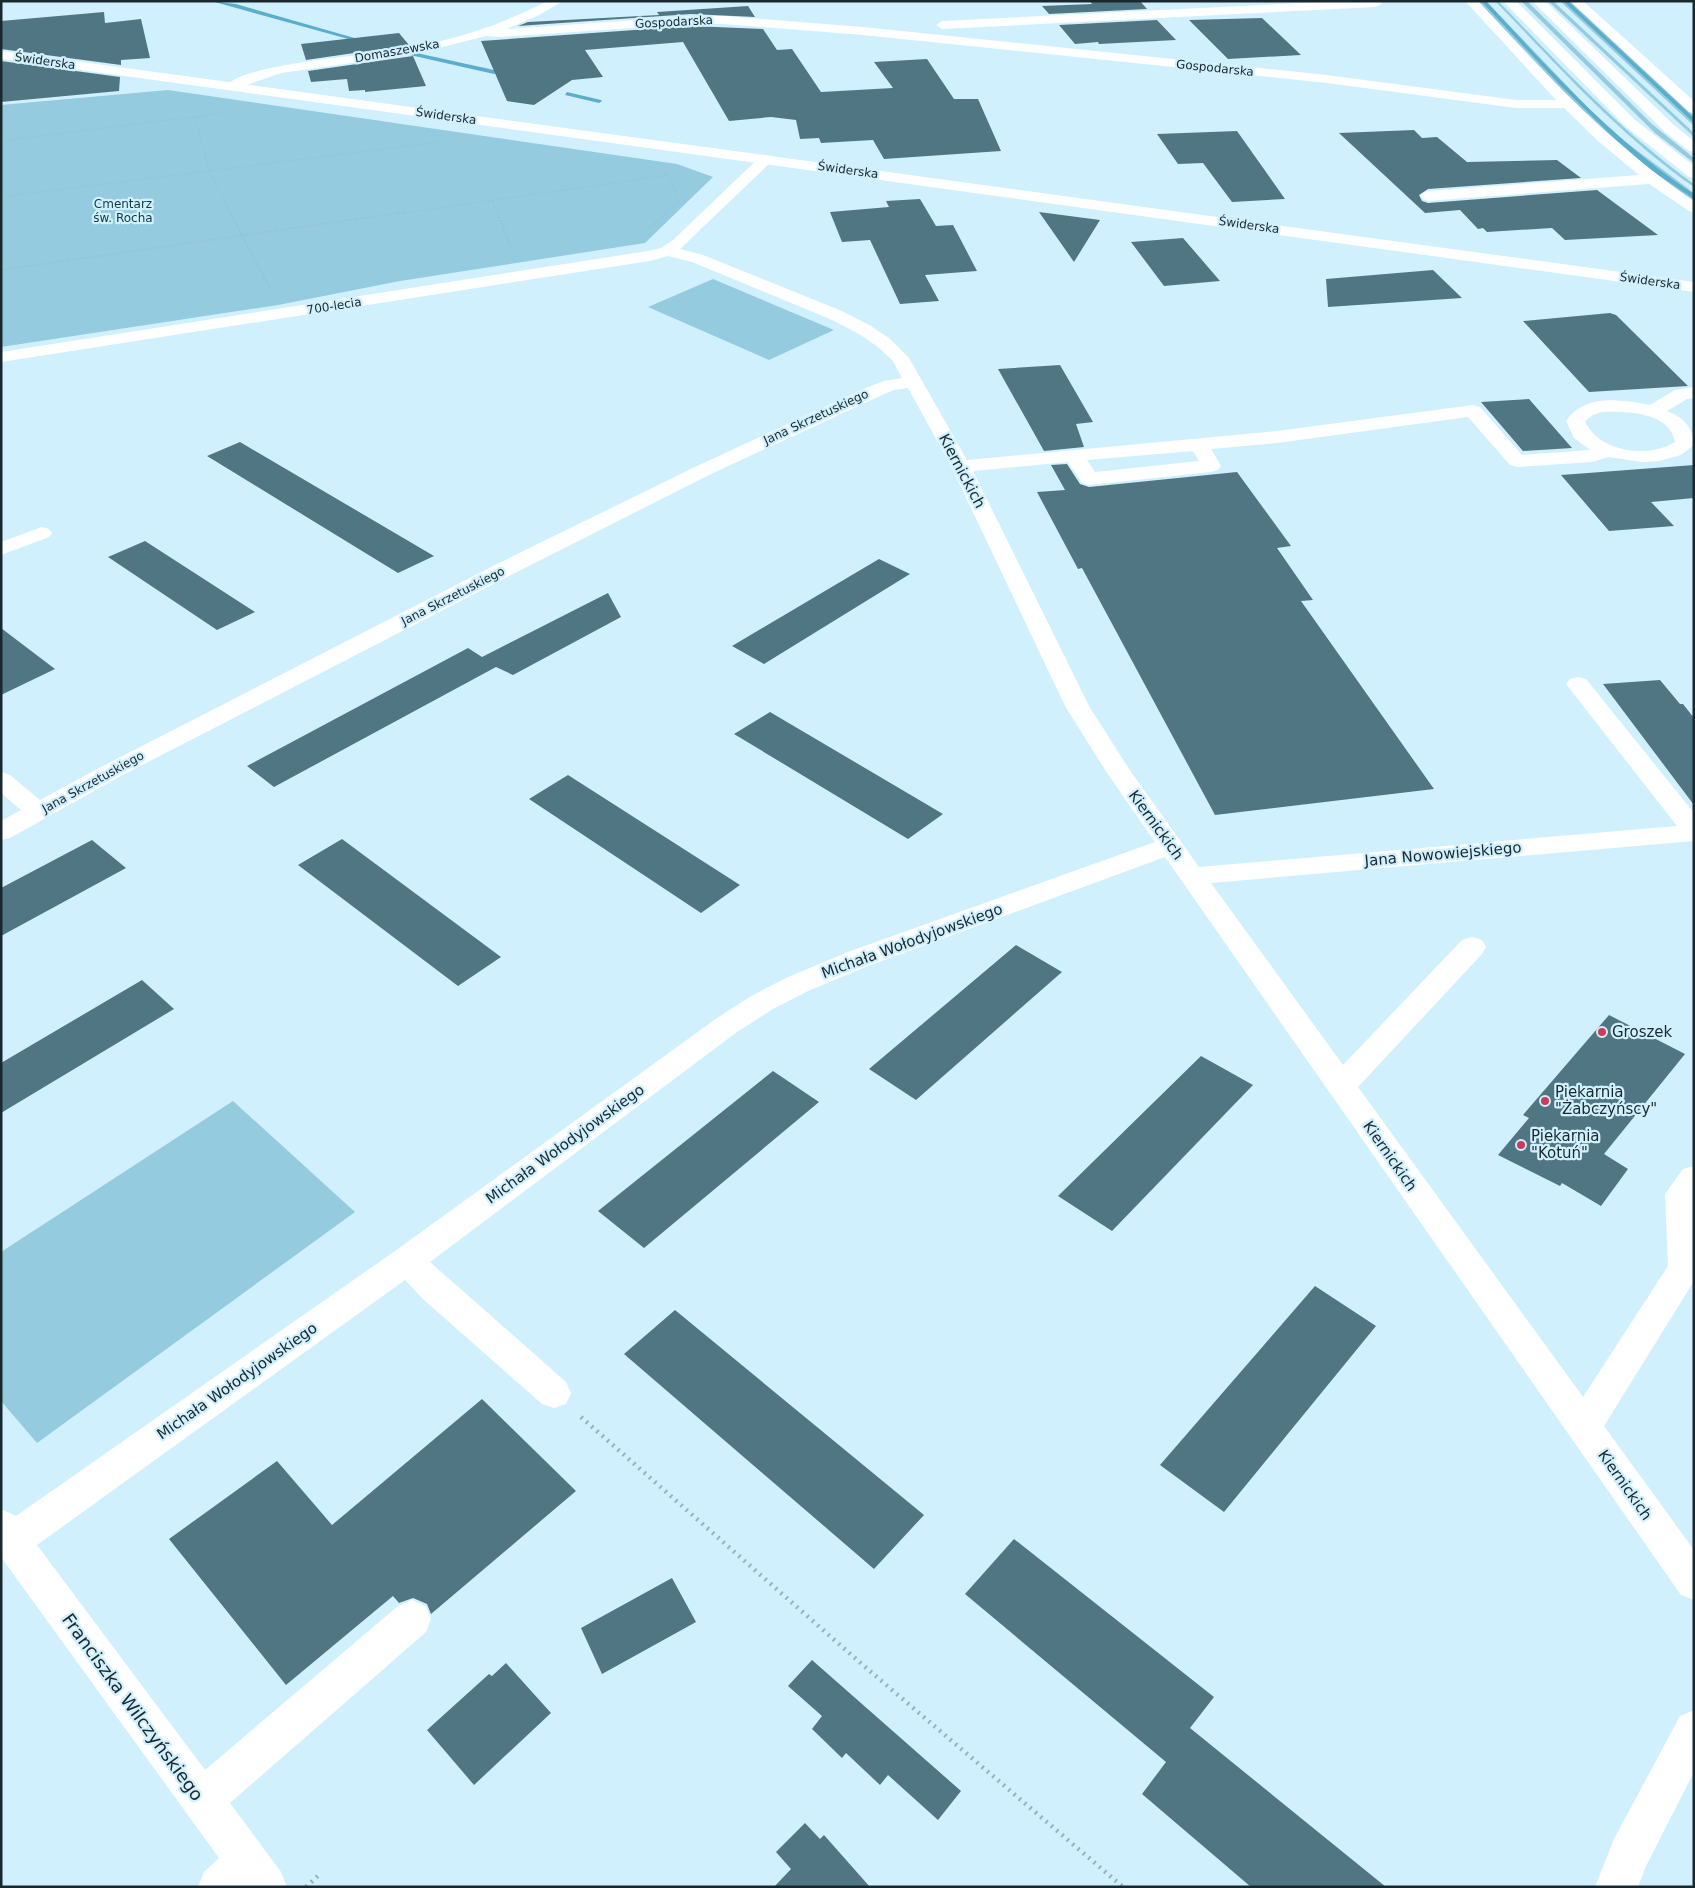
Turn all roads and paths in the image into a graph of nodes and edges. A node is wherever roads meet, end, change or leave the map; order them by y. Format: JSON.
{"nodes":[{"id":1,"x":557,"y":1,"type":"edge"},
{"id":2,"x":1471,"y":1,"type":"edge"},
{"id":3,"x":1509,"y":1,"type":"edge"},
{"id":4,"x":1538,"y":1,"type":"edge"},
{"id":5,"x":1576,"y":1,"type":"edge"},
{"id":6,"x":1376,"y":3,"type":"dead end"},
{"id":7,"x":863,"y":31,"type":"junction"},
{"id":8,"x":484,"y":32,"type":"junction"},
{"id":9,"x":1,"y":55,"type":"edge"},
{"id":10,"x":233,"y":86,"type":"junction"},
{"id":11,"x":1568,"y":104,"type":"junction"},
{"id":12,"x":1694,"y":109,"type":"edge"},
{"id":13,"x":231,"y":112,"type":"dead end"},
{"id":14,"x":195,"y":116,"type":"junction"},
{"id":15,"x":1,"y":140,"type":"edge"},
{"id":16,"x":444,"y":142,"type":"dead end"},
{"id":17,"x":1694,"y":148,"type":"edge"},
{"id":18,"x":766,"y":159,"type":"junction"},
{"id":19,"x":209,"y":171,"type":"junction"},
{"id":20,"x":1694,"y":174,"type":"edge"},
{"id":21,"x":669,"y":175,"type":"dead end"},
{"id":22,"x":1652,"y":179,"type":"junction"},
{"id":23,"x":1428,"y":196,"type":"dead end"},
{"id":24,"x":1,"y":197,"type":"edge"},
{"id":25,"x":492,"y":200,"type":"junction"},
{"id":26,"x":1694,"y":208,"type":"edge"},
{"id":27,"x":242,"y":236,"type":"junction"},
{"id":28,"x":667,"y":251,"type":"junction"},
{"id":29,"x":1,"y":270,"type":"edge"},
{"id":30,"x":522,"y":277,"type":"junction"},
{"id":31,"x":1694,"y":288,"type":"edge"},
{"id":32,"x":272,"y":292,"type":"dead end"},
{"id":33,"x":1,"y":358,"type":"edge"},
{"id":34,"x":914,"y":382,"type":"junction"},
{"id":35,"x":1694,"y":392,"type":"edge"},
{"id":36,"x":1652,"y":412,"type":"junction"},
{"id":37,"x":1610,"y":451,"type":"junction"},
{"id":38,"x":962,"y":466,"type":"junction"},
{"id":39,"x":42,"y":533,"type":"dead end"},
{"id":40,"x":1,"y":549,"type":"edge"},
{"id":41,"x":1578,"y":684,"type":"dead end"},
{"id":42,"x":1,"y":780,"type":"edge"},
{"id":43,"x":38,"y":812,"type":"junction"},
{"id":44,"x":1,"y":832,"type":"edge"},
{"id":45,"x":1691,"y":836,"type":"edge"},
{"id":46,"x":1171,"y":846,"type":"junction"},
{"id":47,"x":1193,"y":876,"type":"junction"},
{"id":48,"x":1472,"y":948,"type":"dead end"},
{"id":49,"x":1341,"y":1086,"type":"junction"},
{"id":50,"x":1694,"y":1178,"type":"edge"},
{"id":51,"x":407,"y":1260,"type":"junction"},
{"id":52,"x":554,"y":1394,"type":"joint"},
{"id":53,"x":1584,"y":1427,"type":"junction"},
{"id":54,"x":7,"y":1534,"type":"edge"},
{"id":55,"x":1694,"y":1582,"type":"edge"},
{"id":56,"x":412,"y":1619,"type":"dead end"},
{"id":57,"x":1694,"y":1730,"type":"edge"},
{"id":58,"x":201,"y":1800,"type":"junction"},
{"id":59,"x":320,"y":1874,"type":"dead end"},
{"id":60,"x":244,"y":1878,"type":"edge"},
{"id":61,"x":306,"y":1887,"type":"edge"},
{"id":62,"x":1123,"y":1887,"type":"edge"},
{"id":63,"x":1616,"y":1887,"type":"edge"}],
"edges":[{"from":1,"to":8,"type":"street","name":"Domaszewska"},
{"from":2,"to":11,"type":"street"},
{"from":3,"to":20,"type":"street"},
{"from":4,"to":17,"type":"street"},
{"from":5,"to":12,"type":"street"},
{"from":6,"to":7,"type":"street","name":"Gospodarska"},
{"from":7,"to":8,"type":"street","name":"Gospodarska"},
{"from":7,"to":11,"type":"street","name":"Gospodarska"},
{"from":8,"to":10,"type":"street","name":"Domaszewska"},
{"from":9,"to":10,"type":"street","name":"Świderska"},
{"from":10,"to":18,"type":"street","name":"Świderska"},
{"from":11,"to":22,"type":"street"},
{"from":13,"to":14,"type":"path"},
{"from":14,"to":15,"type":"path"},
{"from":14,"to":19,"type":"path"},
{"from":16,"to":19,"type":"path"},
{"from":18,"to":28,"type":"street"},
{"from":18,"to":31,"type":"street","name":"Świderska"},
{"from":19,"to":24,"type":"path"},
{"from":19,"to":27,"type":"path"},
{"from":21,"to":25,"type":"path"},
{"from":22,"to":23,"type":"street"},
{"from":22,"to":26,"type":"street"},
{"from":25,"to":27,"type":"path"},
{"from":25,"to":30,"type":"path"},
{"from":27,"to":29,"type":"path"},
{"from":27,"to":32,"type":"path"},
{"from":28,"to":30,"type":"street","name":"700-lecia"},
{"from":28,"to":34,"type":"street","name":"Kiernickich"},
{"from":30,"to":33,"type":"street","name":"700-lecia"},
{"from":34,"to":38,"type":"street","name":"Kiernickich"},
{"from":34,"to":43,"type":"street","name":"Jana Skrzetuskiego"},
{"from":35,"to":36,"type":"street"},
{"from":36,"to":37,"type":"street"},
{"from":36,"to":37,"type":"street"},
{"from":37,"to":38,"type":"street"},
{"from":38,"to":46,"type":"street","name":"Kiernickich"},
{"from":39,"to":40,"type":"street"},
{"from":41,"to":45,"type":"street"},
{"from":42,"to":43,"type":"street"},
{"from":43,"to":44,"type":"street","name":"Jana Skrzetuskiego"},
{"from":45,"to":47,"type":"street","name":"Jana Nowowiejskiego"},
{"from":46,"to":47,"type":"street","name":"Kiernickich"},
{"from":46,"to":51,"type":"street","name":"Michała Wołodyjowskiego"},
{"from":47,"to":49,"type":"street","name":"Kiernickich"},
{"from":48,"to":49,"type":"street"},
{"from":49,"to":53,"type":"street","name":"Kiernickich"},
{"from":50,"to":53,"type":"street"},
{"from":51,"to":52,"type":"street"},
{"from":51,"to":54,"type":"street","name":"Michała Wołodyjowskiego"},
{"from":52,"to":62,"type":"path"},
{"from":53,"to":55,"type":"street","name":"Kiernickich"},
{"from":54,"to":58,"type":"street","name":"Franciszka Wilczyńskiego"},
{"from":56,"to":58,"type":"street"},
{"from":57,"to":63,"type":"street"},
{"from":58,"to":60,"type":"street","name":"Franciszka Wilczyńskiego"},
{"from":59,"to":61,"type":"path"}]}
